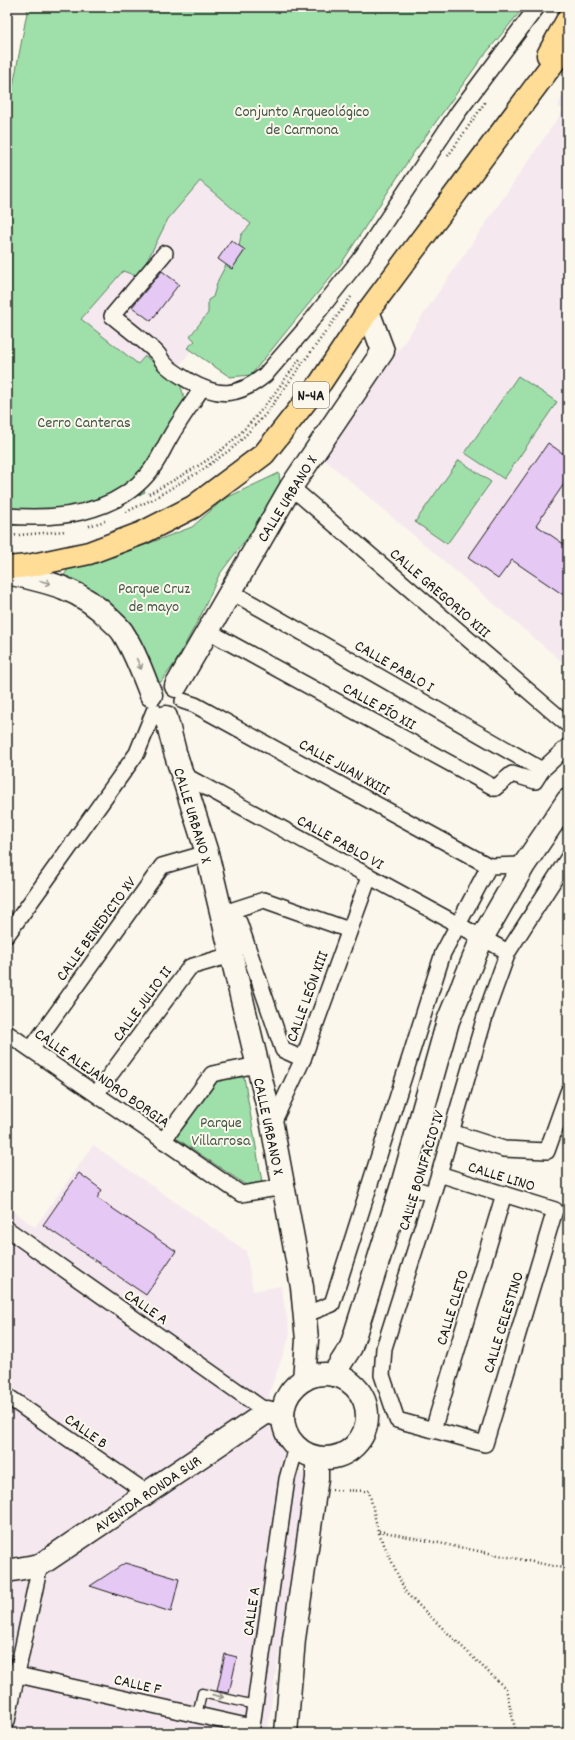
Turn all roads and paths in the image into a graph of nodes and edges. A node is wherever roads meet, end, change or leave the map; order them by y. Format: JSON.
{"nodes":[{"id":1,"x":537,"y":7,"type":"edge"},
{"id":2,"x":568,"y":19,"type":"edge"},
{"id":3,"x":568,"y":43,"type":"edge"},
{"id":4,"x":522,"y":102,"type":"junction"},
{"id":5,"x":165,"y":253,"type":"dead end"},
{"id":6,"x":368,"y":311,"type":"junction"},
{"id":7,"x":202,"y":388,"type":"junction"},
{"id":8,"x":291,"y":486,"type":"junction"},
{"id":9,"x":7,"y":516,"type":"edge"},
{"id":10,"x":7,"y":568,"type":"edge"},
{"id":11,"x":7,"y":573,"type":"edge"},
{"id":12,"x":230,"y":591,"type":"junction"},
{"id":13,"x":208,"y":631,"type":"junction"},
{"id":14,"x":179,"y":693,"type":"junction"},
{"id":15,"x":157,"y":708,"type":"junction"},
{"id":16,"x":568,"y":725,"type":"edge"},
{"id":17,"x":568,"y":746,"type":"edge"},
{"id":18,"x":182,"y":774,"type":"junction"},
{"id":19,"x":538,"y":776,"type":"junction"},
{"id":20,"x":568,"y":800,"type":"edge"},
{"id":21,"x":206,"y":853,"type":"junction"},
{"id":22,"x":568,"y":858,"type":"edge"},
{"id":23,"x":524,"y":865,"type":"junction"},
{"id":24,"x":488,"y":866,"type":"junction"},
{"id":25,"x":369,"y":877,"type":"junction"},
{"id":26,"x":220,"y":914,"type":"junction"},
{"id":27,"x":457,"y":925,"type":"junction"},
{"id":28,"x":349,"y":930,"type":"junction"},
{"id":29,"x":7,"y":935,"type":"edge"},
{"id":30,"x":482,"y":938,"type":"junction"},
{"id":31,"x":508,"y":952,"type":"junction"},
{"id":32,"x":231,"y":955,"type":"junction"},
{"id":33,"x":7,"y":1033,"type":"edge"},
{"id":34,"x":31,"y":1049,"type":"junction"},
{"id":35,"x":303,"y":1059,"type":"junction"},
{"id":36,"x":257,"y":1066,"type":"junction"},
{"id":37,"x":568,"y":1092,"type":"edge"},
{"id":38,"x":96,"y":1094,"type":"junction"},
{"id":39,"x":272,"y":1125,"type":"junction"},
{"id":40,"x":451,"y":1132,"type":"junction"},
{"id":41,"x":163,"y":1141,"type":"junction"},
{"id":42,"x":438,"y":1174,"type":"junction"},
{"id":43,"x":402,"y":1185,"type":"junction"},
{"id":44,"x":284,"y":1187,"type":"junction"},
{"id":45,"x":432,"y":1194,"type":"junction"},
{"id":46,"x":504,"y":1194,"type":"junction"},
{"id":47,"x":555,"y":1210,"type":"joint"},
{"id":48,"x":7,"y":1229,"type":"edge"},
{"id":49,"x":304,"y":1316,"type":"junction"},
{"id":50,"x":307,"y":1340,"type":"junction"},
{"id":51,"x":351,"y":1347,"type":"junction"},
{"id":52,"x":329,"y":1374,"type":"junction"},
{"id":53,"x":304,"y":1380,"type":"junction"},
{"id":54,"x":356,"y":1387,"type":"junction"},
{"id":55,"x":7,"y":1396,"type":"edge"},
{"id":56,"x":275,"y":1414,"type":"junction"},
{"id":57,"x":433,"y":1430,"type":"junction"},
{"id":58,"x":485,"y":1444,"type":"joint"},
{"id":59,"x":296,"y":1447,"type":"junction"},
{"id":60,"x":317,"y":1458,"type":"junction"},
{"id":61,"x":315,"y":1489,"type":"junction"},
{"id":62,"x":147,"y":1493,"type":"junction"},
{"id":63,"x":378,"y":1531,"type":"junction"},
{"id":64,"x":40,"y":1565,"type":"junction"},
{"id":65,"x":568,"y":1569,"type":"edge"},
{"id":66,"x":7,"y":1571,"type":"edge"},
{"id":67,"x":18,"y":1675,"type":"junction"},
{"id":68,"x":255,"y":1705,"type":"junction"},
{"id":69,"x":197,"y":1715,"type":"junction"},
{"id":70,"x":7,"y":1721,"type":"edge"},
{"id":71,"x":251,"y":1730,"type":"edge"},
{"id":72,"x":286,"y":1733,"type":"edge"},
{"id":73,"x":516,"y":1733,"type":"edge"}],
"edges":[{"from":1,"to":7,"type":"street"},
{"from":2,"to":4,"type":"highway","number":"N-4A"},
{"from":3,"to":4,"type":"highway","number":"N-4A"},
{"from":4,"to":6,"type":"highway","number":"N-4A"},
{"from":5,"to":7,"type":"street"},
{"from":6,"to":8,"type":"street","name":"CALLE URBANO X"},
{"from":6,"to":10,"type":"highway","number":"N-4A"},
{"from":7,"to":9,"type":"street"},
{"from":8,"to":12,"type":"street","name":"CALLE URBANO X"},
{"from":8,"to":16,"type":"street","name":"CALLE GREGORIO XIII"},
{"from":11,"to":15,"type":"street","name":"CALLE URBANO X","one_way":true},
{"from":12,"to":13,"type":"street","name":"CALLE URBANO X"},
{"from":12,"to":19,"type":"street","name":"CALLE PABLO I"},
{"from":13,"to":14,"type":"street","name":"CALLE URBANO X"},
{"from":13,"to":19,"type":"street","name":"CALLE PÍO XII"},
{"from":14,"to":15,"type":"street","name":"CALLE URBANO X"},
{"from":14,"to":15,"type":"street"},
{"from":14,"to":24,"type":"street","name":"CALLE JUAN XXIII"},
{"from":15,"to":18,"type":"street","name":"CALLE URBANO X"},
{"from":15,"to":29,"type":"street"},
{"from":17,"to":19,"type":"street"},
{"from":18,"to":21,"type":"street","name":"CALLE URBANO X"},
{"from":18,"to":25,"type":"street","name":"CALLE PABLO VI"},
{"from":20,"to":23,"type":"street"},
{"from":21,"to":26,"type":"street","name":"CALLE URBANO X"},
{"from":21,"to":34,"type":"street","name":"CALLE BENEDICTO XV"},
{"from":22,"to":31,"type":"street","name":"CALLE BONIFACIO IV"},
{"from":23,"to":24,"type":"street"},
{"from":23,"to":30,"type":"street"},
{"from":24,"to":27,"type":"street"},
{"from":25,"to":27,"type":"street","name":"CALLE PABLO VI"},
{"from":25,"to":28,"type":"street","name":"CALLE LEÓN XIII"},
{"from":26,"to":28,"type":"street"},
{"from":26,"to":32,"type":"street","name":"CALLE URBANO X"},
{"from":26,"to":35,"type":"street"},
{"from":27,"to":30,"type":"street","name":"CALLE PABLO VI"},
{"from":27,"to":49,"type":"street"},
{"from":28,"to":35,"type":"street","name":"CALLE LEÓN XIII"},
{"from":30,"to":31,"type":"street","name":"CALLE PABLO VI"},
{"from":30,"to":43,"type":"street"},
{"from":31,"to":40,"type":"street","name":"CALLE BONIFACIO IV"},
{"from":32,"to":36,"type":"street","name":"CALLE URBANO X"},
{"from":32,"to":38,"type":"street","name":"CALLE JULIO II"},
{"from":33,"to":34,"type":"street","name":"CALLE ALEJANDRO BORGIA"},
{"from":34,"to":38,"type":"street","name":"CALLE ALEJANDRO BORGIA"},
{"from":35,"to":39,"type":"street","name":"CALLE LEÓN XIII"},
{"from":36,"to":39,"type":"street","name":"CALLE URBANO X"},
{"from":36,"to":41,"type":"street"},
{"from":37,"to":40,"type":"street"},
{"from":38,"to":41,"type":"street","name":"CALLE ALEJANDRO BORGIA"},
{"from":39,"to":44,"type":"street","name":"CALLE URBANO X"},
{"from":40,"to":42,"type":"street","name":"CALLE BONIFACIO IV"},
{"from":41,"to":44,"type":"street","name":"CALLE ALEJANDRO BORGIA"},
{"from":42,"to":45,"type":"street","name":"CALLE BONIFACIO IV"},
{"from":42,"to":46,"type":"street","name":"CALLE LINO"},
{"from":43,"to":45,"type":"street"},
{"from":43,"to":51,"type":"street"},
{"from":44,"to":49,"type":"street","name":"CALLE URBANO X"},
{"from":45,"to":57,"type":"street","name":"CALLE BONIFACIO IV"},
{"from":46,"to":47,"type":"street","name":"CALLE LINO"},
{"from":46,"to":57,"type":"street","name":"CALLE CLETO"},
{"from":47,"to":58,"type":"street","name":"CALLE CELESTINO"},
{"from":48,"to":56,"type":"street","name":"CALLE A"},
{"from":49,"to":50,"type":"street","name":"CALLE URBANO X"},
{"from":50,"to":52,"type":"street"},
{"from":50,"to":53,"type":"street"},
{"from":51,"to":52,"type":"street"},
{"from":51,"to":54,"type":"street"},
{"from":52,"to":53,"type":"street"},
{"from":52,"to":54,"type":"street"},
{"from":53,"to":56,"type":"street"},
{"from":54,"to":60,"type":"street"},
{"from":55,"to":62,"type":"street","name":"CALLE B"},
{"from":56,"to":59,"type":"street"},
{"from":56,"to":62,"type":"street","name":"AVENIDA RONDA SUR"},
{"from":57,"to":58,"type":"street","name":"CALLE BONIFACIO IV"},
{"from":59,"to":60,"type":"street"},
{"from":59,"to":68,"type":"street","name":"CALLE A"},
{"from":60,"to":61,"type":"street"},
{"from":61,"to":63,"type":"path"},
{"from":61,"to":72,"type":"street"},
{"from":62,"to":64,"type":"street","name":"AVENIDA RONDA SUR"},
{"from":63,"to":65,"type":"path"},
{"from":63,"to":73,"type":"path"},
{"from":64,"to":66,"type":"street","name":"AVENIDA RONDA SUR"},
{"from":64,"to":67,"type":"street"},
{"from":67,"to":69,"type":"street","name":"CALLE F"},
{"from":67,"to":70,"type":"street"},
{"from":69,"to":68,"type":"lane","one_way":true},
{"from":68,"to":71,"type":"street","name":"CALLE A"},
{"from":69,"to":71,"type":"street","name":"CALLE F"}]}
